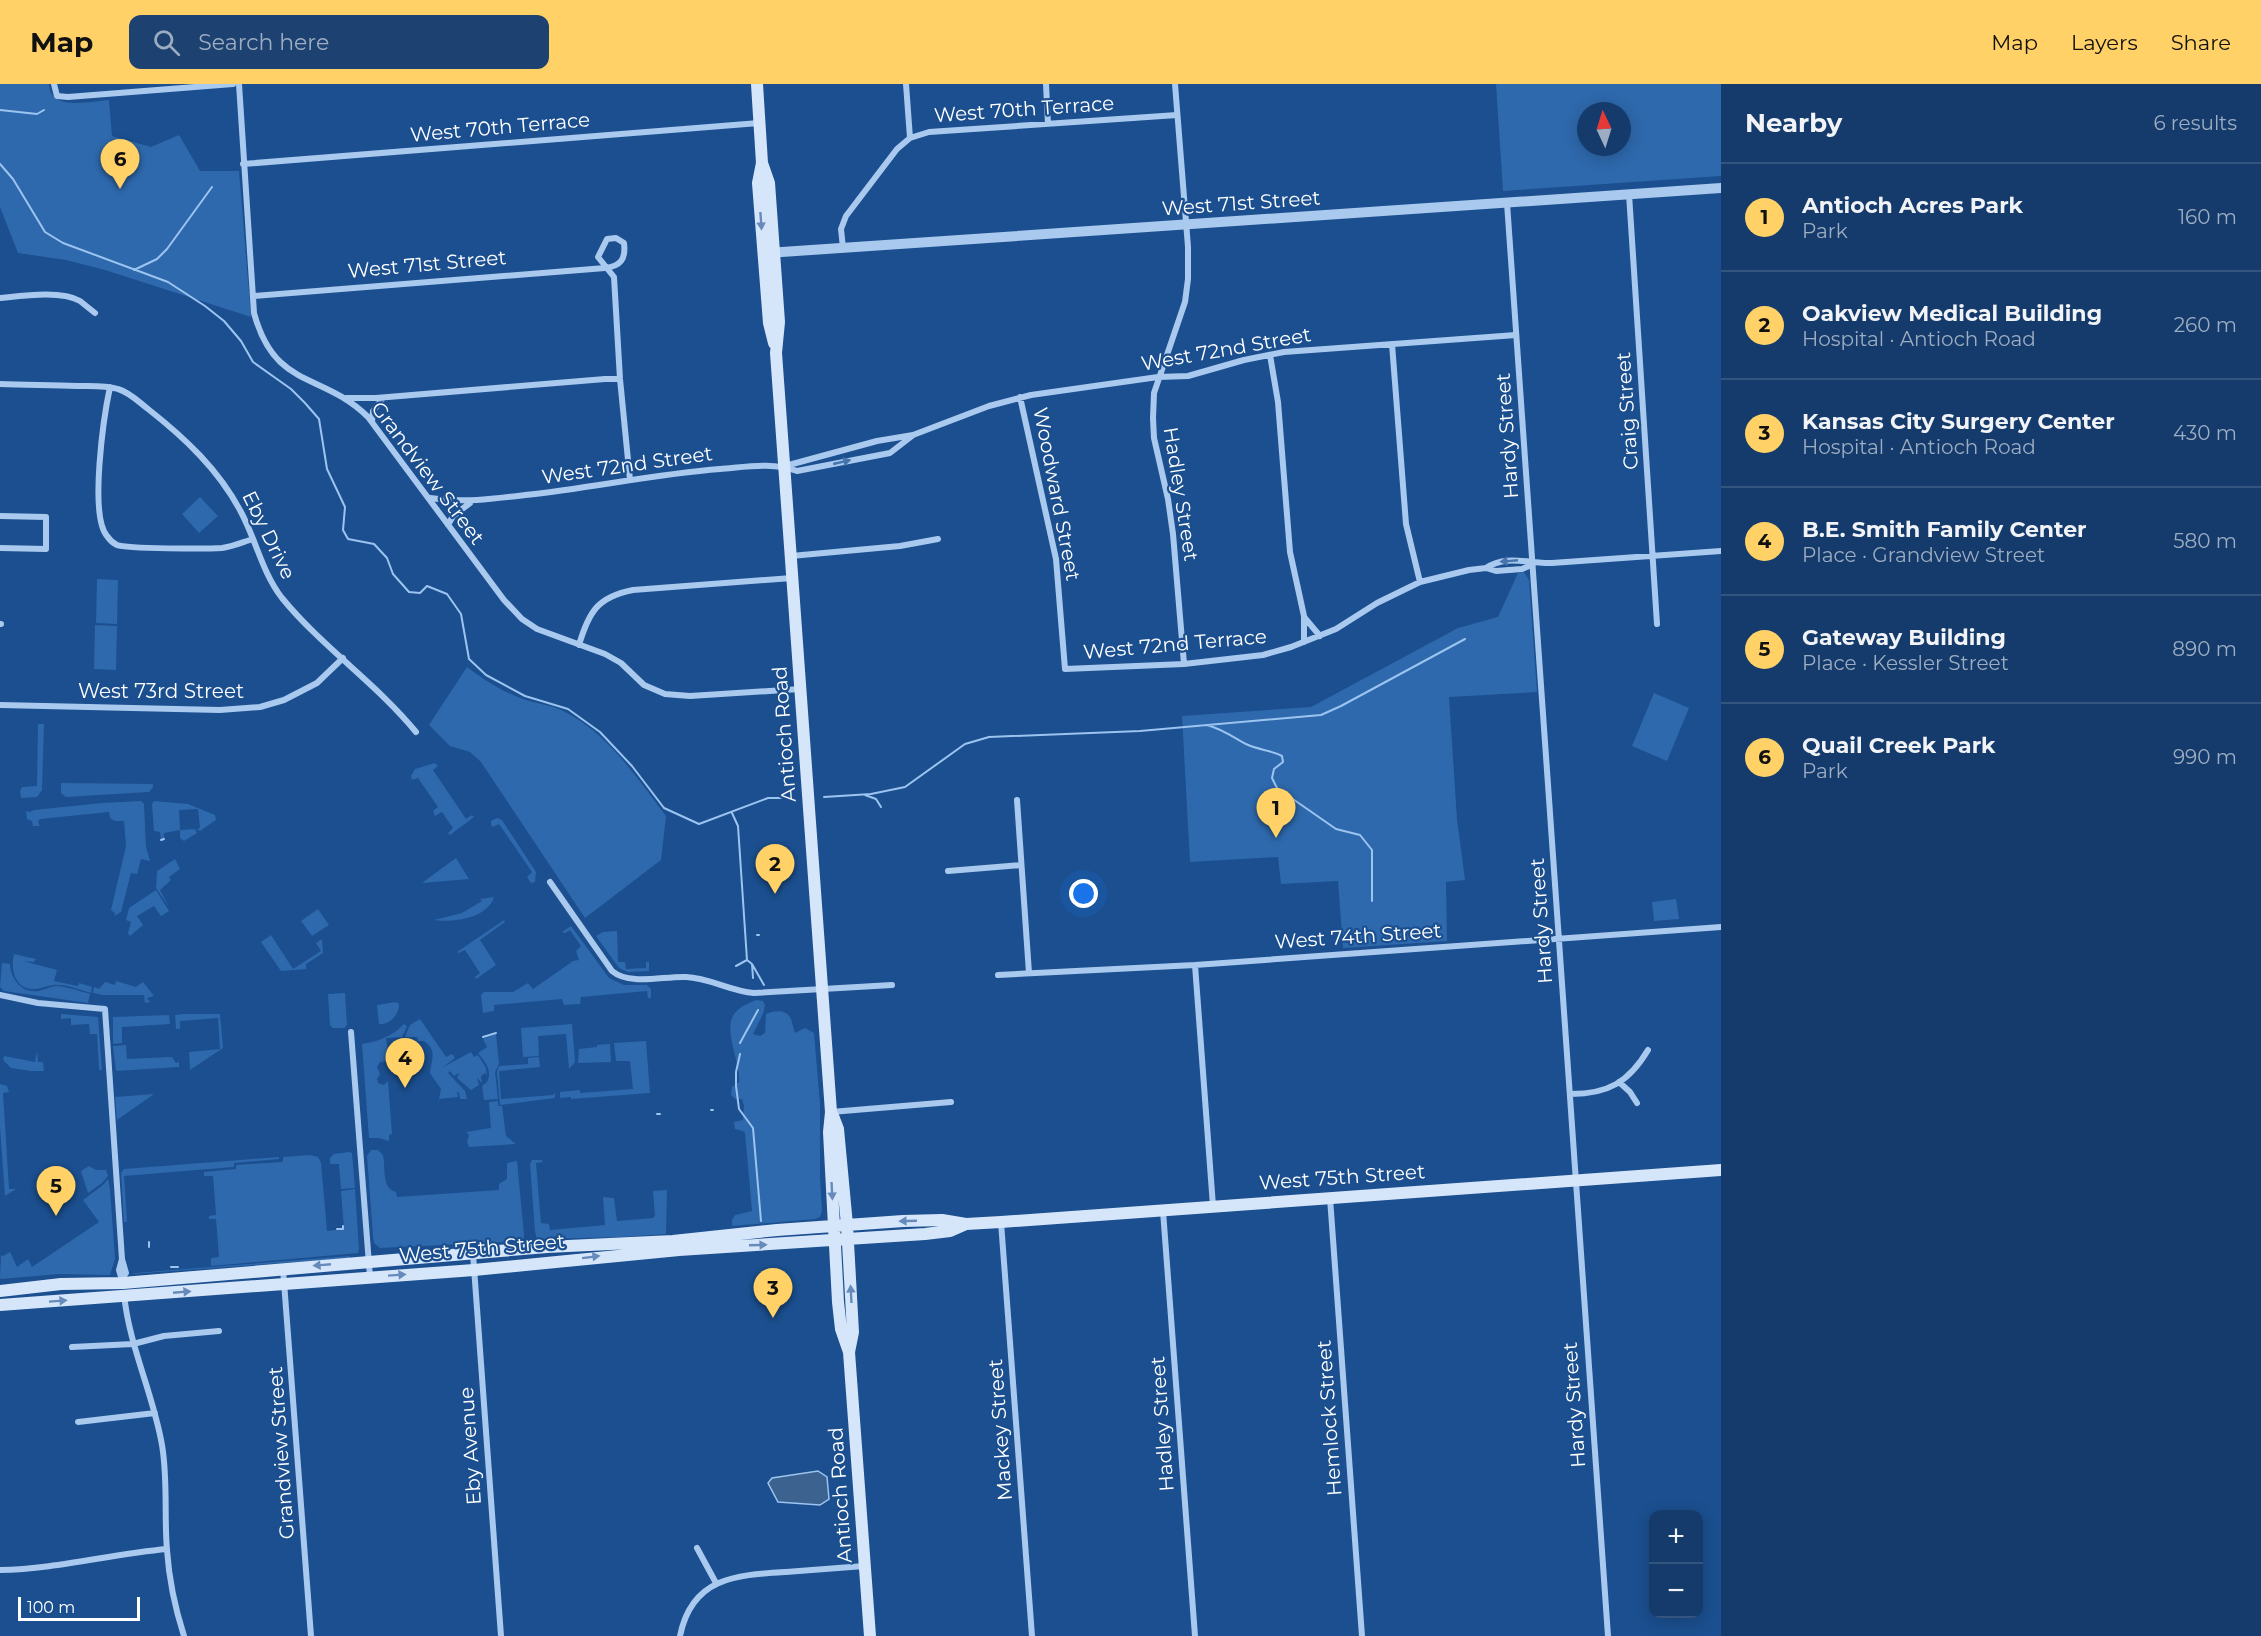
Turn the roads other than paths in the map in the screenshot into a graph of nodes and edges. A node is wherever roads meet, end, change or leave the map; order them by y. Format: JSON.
{"nodes":[{"id":1,"x":54,"y":84,"type":"edge"},
{"id":2,"x":233,"y":84,"type":"edge"},
{"id":3,"x":238,"y":84,"type":"edge"},
{"id":4,"x":757,"y":84,"type":"edge"},
{"id":5,"x":906,"y":84,"type":"edge"},
{"id":6,"x":1046,"y":84,"type":"edge"},
{"id":7,"x":1175,"y":84,"type":"edge"},
{"id":8,"x":1177,"y":115,"type":"junction"},
{"id":9,"x":760,"y":123,"type":"junction"},
{"id":10,"x":1048,"y":124,"type":"junction"},
{"id":11,"x":910,"y":138,"type":"junction"},
{"id":12,"x":243,"y":164,"type":"junction"},
{"id":13,"x":1721,"y":188,"type":"edge"},
{"id":14,"x":1629,"y":194,"type":"junction"},
{"id":15,"x":1507,"y":203,"type":"junction"},
{"id":16,"x":1186,"y":225,"type":"junction"},
{"id":17,"x":843,"y":248,"type":"junction"},
{"id":18,"x":769,"y":253,"type":"junction"},
{"id":19,"x":605,"y":268,"type":"junction"},
{"id":20,"x":253,"y":296,"type":"junction"},
{"id":21,"x":0,"y":298,"type":"edge"},
{"id":22,"x":95,"y":313,"type":"dead end"},
{"id":23,"x":1516,"y":335,"type":"junction"},
{"id":24,"x":1392,"y":344,"type":"junction"},
{"id":25,"x":1270,"y":355,"type":"junction"},
{"id":26,"x":1158,"y":378,"type":"junction"},
{"id":27,"x":620,"y":379,"type":"junction"},
{"id":28,"x":0,"y":384,"type":"edge"},
{"id":29,"x":110,"y":387,"type":"junction"},
{"id":30,"x":1020,"y":397,"type":"junction"},
{"id":31,"x":344,"y":398,"type":"junction"},
{"id":32,"x":382,"y":398,"type":"junction"},
{"id":33,"x":371,"y":423,"type":"junction"},
{"id":34,"x":913,"y":435,"type":"junction"},
{"id":35,"x":785,"y":466,"type":"junction"},
{"id":36,"x":630,"y":480,"type":"junction"},
{"id":37,"x":430,"y":498,"type":"junction"},
{"id":38,"x":473,"y":501,"type":"junction"},
{"id":39,"x":0,"y":516,"type":"edge"},
{"id":40,"x":448,"y":525,"type":"junction"},
{"id":41,"x":253,"y":539,"type":"junction"},
{"id":42,"x":938,"y":539,"type":"dead end"},
{"id":43,"x":0,"y":548,"type":"edge"},
{"id":44,"x":1721,"y":551,"type":"edge"},
{"id":45,"x":791,"y":556,"type":"junction"},
{"id":46,"x":1654,"y":556,"type":"junction"},
{"id":47,"x":1533,"y":564,"type":"junction"},
{"id":48,"x":792,"y":578,"type":"junction"},
{"id":49,"x":1420,"y":582,"type":"junction"},
{"id":50,"x":1304,"y":616,"type":"junction"},
{"id":51,"x":1657,"y":624,"type":"dead end"},
{"id":52,"x":1320,"y":636,"type":"junction"},
{"id":53,"x":1304,"y":642,"type":"junction"},
{"id":54,"x":579,"y":645,"type":"junction"},
{"id":55,"x":343,"y":658,"type":"junction"},
{"id":56,"x":1184,"y":664,"type":"junction"},
{"id":57,"x":1065,"y":669,"type":"joint"},
{"id":58,"x":800,"y":689,"type":"junction"},
{"id":59,"x":0,"y":705,"type":"edge"},
{"id":60,"x":416,"y":732,"type":"dead end"},
{"id":61,"x":1017,"y":800,"type":"dead end"},
{"id":62,"x":1021,"y":865,"type":"junction"},
{"id":63,"x":948,"y":871,"type":"dead end"},
{"id":64,"x":550,"y":882,"type":"dead end"},
{"id":65,"x":1721,"y":927,"type":"edge"},
{"id":66,"x":1559,"y":939,"type":"junction"},
{"id":67,"x":1196,"y":965,"type":"junction"},
{"id":68,"x":1029,"y":973,"type":"junction"},
{"id":69,"x":998,"y":975,"type":"dead end"},
{"id":70,"x":892,"y":985,"type":"dead end"},
{"id":71,"x":823,"y":988,"type":"junction"},
{"id":72,"x":0,"y":995,"type":"edge"},
{"id":73,"x":351,"y":1032,"type":"dead end"},
{"id":74,"x":1648,"y":1050,"type":"dead end"},
{"id":75,"x":1619,"y":1082,"type":"junction"},
{"id":76,"x":1570,"y":1094,"type":"junction"},
{"id":77,"x":951,"y":1102,"type":"dead end"},
{"id":78,"x":1637,"y":1103,"type":"dead end"},
{"id":79,"x":831,"y":1112,"type":"junction"},
{"id":80,"x":1721,"y":1170,"type":"edge"},
{"id":81,"x":1576,"y":1180,"type":"junction"},
{"id":82,"x":1330,"y":1198,"type":"junction"},
{"id":83,"x":1213,"y":1206,"type":"junction"},
{"id":84,"x":1163,"y":1210,"type":"junction"},
{"id":85,"x":1001,"y":1222,"type":"junction"},
{"id":86,"x":966,"y":1224,"type":"junction"},
{"id":87,"x":840,"y":1225,"type":"junction"},
{"id":88,"x":841,"y":1240,"type":"junction"},
{"id":89,"x":473,"y":1254,"type":"junction"},
{"id":90,"x":369,"y":1261,"type":"junction"},
{"id":91,"x":283,"y":1269,"type":"junction"},
{"id":92,"x":474,"y":1270,"type":"junction"},
{"id":93,"x":370,"y":1277,"type":"junction"},
{"id":94,"x":123,"y":1280,"type":"junction"},
{"id":95,"x":285,"y":1283,"type":"junction"},
{"id":96,"x":0,"y":1291,"type":"edge"},
{"id":97,"x":124,"y":1297,"type":"junction"},
{"id":98,"x":0,"y":1305,"type":"edge"},
{"id":99,"x":219,"y":1331,"type":"dead end"},
{"id":100,"x":133,"y":1344,"type":"junction"},
{"id":101,"x":72,"y":1347,"type":"dead end"},
{"id":102,"x":155,"y":1413,"type":"junction"},
{"id":103,"x":78,"y":1422,"type":"dead end"},
{"id":104,"x":697,"y":1548,"type":"dead end"},
{"id":105,"x":167,"y":1549,"type":"junction"},
{"id":106,"x":865,"y":1566,"type":"junction"},
{"id":107,"x":0,"y":1570,"type":"edge"},
{"id":108,"x":716,"y":1583,"type":"junction"},
{"id":109,"x":184,"y":1636,"type":"edge"},
{"id":110,"x":311,"y":1636,"type":"edge"},
{"id":111,"x":501,"y":1636,"type":"edge"},
{"id":112,"x":680,"y":1636,"type":"edge"},
{"id":113,"x":870,"y":1636,"type":"edge"},
{"id":114,"x":1032,"y":1636,"type":"edge"},
{"id":115,"x":1194,"y":1636,"type":"edge"},
{"id":116,"x":1362,"y":1636,"type":"edge"},
{"id":117,"x":1608,"y":1636,"type":"edge"}],
"edges":[{"from":1,"to":2,"type":"street"},
{"from":3,"to":12,"type":"street","name":"Grandview Street"},
{"from":4,"to":9,"type":"main road","name":"Antioch Road"},
{"from":5,"to":11,"type":"street"},
{"from":6,"to":10,"type":"street"},
{"from":7,"to":8,"type":"street","name":"Hadley Street"},
{"from":8,"to":10,"type":"street","name":"West 70th Terrace"},
{"from":8,"to":16,"type":"street","name":"Hadley Street"},
{"from":9,"to":12,"type":"street","name":"West 70th Terrace"},
{"from":9,"to":18,"type":"main road","name":"Antioch Road"},
{"from":10,"to":11,"type":"street","name":"West 70th Terrace"},
{"from":11,"to":17,"type":"street"},
{"from":12,"to":20,"type":"street","name":"Grandview Street"},
{"from":13,"to":14,"type":"street","name":"West 71st Street"},
{"from":14,"to":15,"type":"street","name":"West 71st Street"},
{"from":14,"to":46,"type":"street","name":"Craig Street"},
{"from":15,"to":16,"type":"street","name":"West 71st Street"},
{"from":15,"to":23,"type":"street","name":"Hardy Street"},
{"from":16,"to":17,"type":"street","name":"West 71st Street"},
{"from":16,"to":26,"type":"street","name":"Hadley Street"},
{"from":17,"to":18,"type":"street","name":"West 71st Street"},
{"from":18,"to":35,"type":"main road","name":"Antioch Road"},
{"from":19,"to":19,"type":"street"},
{"from":19,"to":20,"type":"street","name":"West 71st Street"},
{"from":19,"to":27,"type":"street"},
{"from":20,"to":31,"type":"street","name":"Grandview Street"},
{"from":21,"to":22,"type":"street"},
{"from":23,"to":24,"type":"street","name":"West 72nd Street"},
{"from":23,"to":47,"type":"street","name":"Hardy Street"},
{"from":24,"to":25,"type":"street","name":"West 72nd Street"},
{"from":24,"to":49,"type":"street"},
{"from":25,"to":26,"type":"street","name":"West 72nd Street"},
{"from":25,"to":50,"type":"street"},
{"from":26,"to":30,"type":"street","name":"West 72nd Street"},
{"from":26,"to":56,"type":"street","name":"Hadley Street"},
{"from":27,"to":32,"type":"street"},
{"from":27,"to":36,"type":"street"},
{"from":28,"to":29,"type":"street","name":"Eby Drive"},
{"from":29,"to":41,"type":"street","name":"Eby Drive"},
{"from":29,"to":41,"type":"street"},
{"from":30,"to":34,"type":"street","name":"West 72nd Street"},
{"from":30,"to":57,"type":"street","name":"Woodward Street"},
{"from":31,"to":32,"type":"street"},
{"from":31,"to":33,"type":"street","name":"Grandview Street"},
{"from":32,"to":33,"type":"street"},
{"from":33,"to":37,"type":"street","name":"Grandview Street"},
{"from":34,"to":35,"type":"street","name":"West 72nd Street"},
{"from":35,"to":34,"type":"street","name":"West 72nd Street","one_way":true},
{"from":35,"to":36,"type":"street","name":"West 72nd Street"},
{"from":35,"to":45,"type":"main road","name":"Antioch Road"},
{"from":36,"to":38,"type":"street","name":"West 72nd Street"},
{"from":37,"to":38,"type":"street","name":"West 72nd Street"},
{"from":37,"to":40,"type":"street","name":"Grandview Street"},
{"from":38,"to":40,"type":"street"},
{"from":39,"to":43,"type":"street"},
{"from":40,"to":54,"type":"street","name":"Grandview Street"},
{"from":41,"to":55,"type":"street","name":"Eby Drive"},
{"from":42,"to":45,"type":"street"},
{"from":44,"to":46,"type":"street","name":"West 72nd Terrace"},
{"from":45,"to":48,"type":"main road","name":"Antioch Road"},
{"from":46,"to":47,"type":"street","name":"West 72nd Terrace"},
{"from":46,"to":51,"type":"street","name":"Craig Street"},
{"from":47,"to":49,"type":"street","name":"West 72nd Terrace"},
{"from":47,"to":66,"type":"street","name":"Hardy Street"},
{"from":48,"to":54,"type":"street"},
{"from":48,"to":58,"type":"main road","name":"Antioch Road"},
{"from":49,"to":52,"type":"street","name":"West 72nd Terrace"},
{"from":50,"to":52,"type":"street"},
{"from":50,"to":53,"type":"street"},
{"from":52,"to":53,"type":"street","name":"West 72nd Terrace"},
{"from":53,"to":56,"type":"street","name":"West 72nd Terrace"},
{"from":54,"to":58,"type":"street","name":"Grandview Street"},
{"from":55,"to":59,"type":"street","name":"West 73rd Street"},
{"from":55,"to":60,"type":"street","name":"Eby Drive"},
{"from":56,"to":57,"type":"street","name":"West 72nd Terrace"},
{"from":58,"to":71,"type":"main road","name":"Antioch Road"},
{"from":61,"to":62,"type":"street"},
{"from":62,"to":63,"type":"street"},
{"from":62,"to":68,"type":"street"},
{"from":64,"to":71,"type":"street"},
{"from":65,"to":66,"type":"street","name":"West 74th Street"},
{"from":66,"to":67,"type":"street","name":"West 74th Street"},
{"from":66,"to":76,"type":"street","name":"Hardy Street"},
{"from":67,"to":68,"type":"street","name":"West 74th Street"},
{"from":67,"to":83,"type":"street"},
{"from":68,"to":69,"type":"street","name":"West 74th Street"},
{"from":70,"to":71,"type":"street"},
{"from":71,"to":79,"type":"main road","name":"Antioch Road"},
{"from":72,"to":94,"type":"street"},
{"from":73,"to":90,"type":"street"},
{"from":74,"to":75,"type":"street"},
{"from":75,"to":76,"type":"street"},
{"from":75,"to":78,"type":"street"},
{"from":76,"to":81,"type":"street","name":"Hardy Street"},
{"from":77,"to":79,"type":"street"},
{"from":79,"to":87,"type":"main road","name":"Antioch Road"},
{"from":80,"to":81,"type":"main road","name":"West 75th Street"},
{"from":81,"to":82,"type":"main road","name":"West 75th Street"},
{"from":81,"to":117,"type":"street","name":"Hardy Street"},
{"from":82,"to":83,"type":"main road","name":"West 75th Street"},
{"from":82,"to":116,"type":"street","name":"Hemlock Street"},
{"from":83,"to":84,"type":"main road","name":"West 75th Street"},
{"from":84,"to":85,"type":"main road","name":"West 75th Street"},
{"from":84,"to":115,"type":"street","name":"Hadley Street"},
{"from":85,"to":86,"type":"main road","name":"West 75th Street"},
{"from":85,"to":114,"type":"street","name":"Mackey Street"},
{"from":86,"to":87,"type":"main road","name":"West 75th Street","one_way":true},
{"from":86,"to":88,"type":"main road","name":"West 75th Street"},
{"from":87,"to":88,"type":"main road","name":"Antioch Road"},
{"from":87,"to":89,"type":"main road","name":"West 75th Street"},
{"from":92,"to":88,"type":"main road","name":"West 75th Street","one_way":true},
{"from":88,"to":106,"type":"main road","name":"Antioch Road"},
{"from":89,"to":90,"type":"main road","name":"West 75th Street"},
{"from":89,"to":92,"type":"street","name":"Eby Avenue"},
{"from":90,"to":91,"type":"main road","name":"West 75th Street","one_way":true},
{"from":90,"to":93,"type":"street"},
{"from":91,"to":94,"type":"main road","name":"West 75th Street"},
{"from":91,"to":95,"type":"street","name":"Grandview Street"},
{"from":93,"to":92,"type":"main road","name":"West 75th Street","one_way":true},
{"from":92,"to":111,"type":"street","name":"Eby Avenue"},
{"from":93,"to":95,"type":"main road","name":"West 75th Street"},
{"from":94,"to":96,"type":"main road","name":"West 75th Street"},
{"from":94,"to":97,"type":"street"},
{"from":97,"to":95,"type":"main road","name":"West 75th Street","one_way":true},
{"from":95,"to":110,"type":"street","name":"Grandview Street"},
{"from":98,"to":97,"type":"main road","name":"West 75th Street","one_way":true},
{"from":97,"to":100,"type":"street"},
{"from":99,"to":100,"type":"street"},
{"from":100,"to":101,"type":"street"},
{"from":100,"to":102,"type":"street"},
{"from":102,"to":103,"type":"street"},
{"from":102,"to":105,"type":"street"},
{"from":104,"to":108,"type":"street"},
{"from":105,"to":107,"type":"street"},
{"from":105,"to":109,"type":"street"},
{"from":106,"to":108,"type":"street"},
{"from":106,"to":113,"type":"main road","name":"Antioch Road"},
{"from":108,"to":112,"type":"street"}]}
